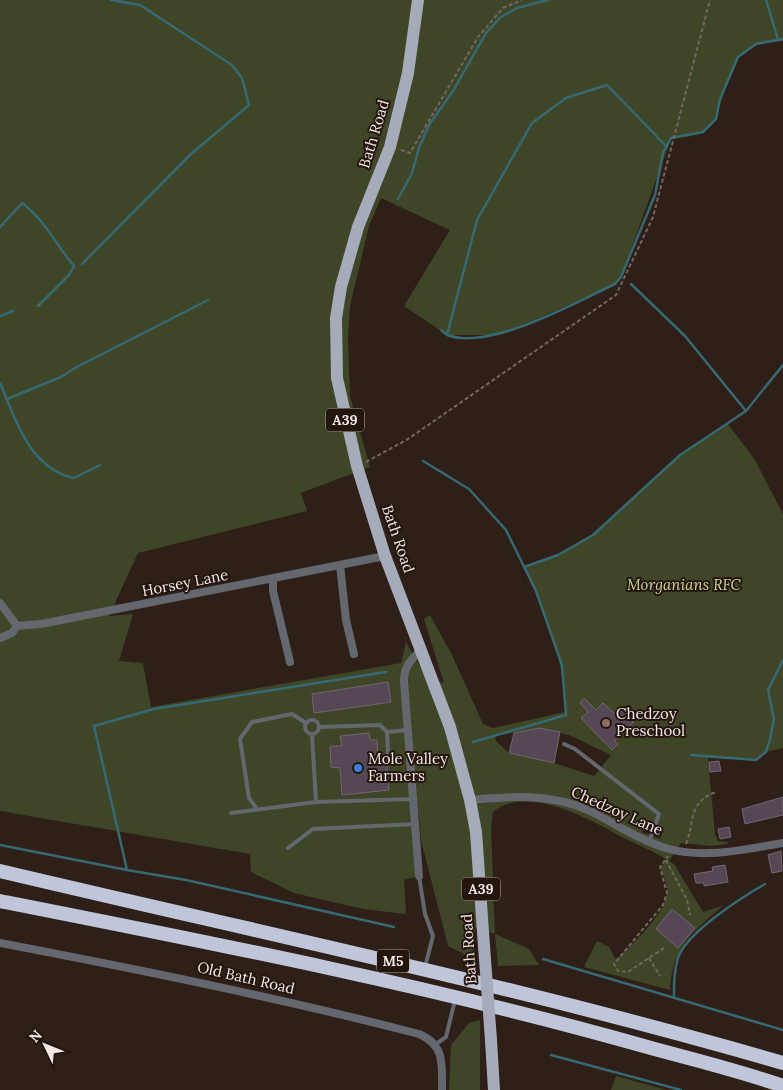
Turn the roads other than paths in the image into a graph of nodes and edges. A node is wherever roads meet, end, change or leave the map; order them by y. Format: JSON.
{"nodes":[{"id":1,"x":418,"y":0,"type":"edge"},
{"id":2,"x":385,"y":556,"type":"junction"},
{"id":3,"x":340,"y":565,"type":"junction"},
{"id":4,"x":273,"y":580,"type":"junction"},
{"id":5,"x":0,"y":603,"type":"edge"},
{"id":6,"x":17,"y":626,"type":"junction"},
{"id":7,"x":0,"y":638,"type":"edge"},
{"id":8,"x":422,"y":649,"type":"junction"},
{"id":9,"x":354,"y":654,"type":"dead end"},
{"id":10,"x":290,"y":662,"type":"dead end"},
{"id":11,"x":306,"y":723,"type":"junction"},
{"id":12,"x":319,"y":726,"type":"junction"},
{"id":13,"x":408,"y":730,"type":"junction"},
{"id":14,"x":387,"y":732,"type":"junction"},
{"id":15,"x":312,"y":734,"type":"junction"},
{"id":16,"x":564,"y":744,"type":"dead end"},
{"id":17,"x":388,"y":753,"type":"dead end"},
{"id":18,"x":413,"y":798,"type":"junction"},
{"id":19,"x":470,"y":800,"type":"junction"},
{"id":20,"x":316,"y":802,"type":"junction"},
{"id":21,"x":257,"y":809,"type":"junction"},
{"id":22,"x":231,"y":813,"type":"dead end"},
{"id":23,"x":415,"y":824,"type":"junction"},
{"id":24,"x":649,"y":842,"type":"junction"},
{"id":25,"x":783,"y":844,"type":"edge"},
{"id":26,"x":288,"y":848,"type":"dead end"},
{"id":27,"x":0,"y":871,"type":"edge"},
{"id":28,"x":419,"y":876,"type":"joint"},
{"id":29,"x":0,"y":901,"type":"edge"},
{"id":30,"x":0,"y":943,"type":"edge"},
{"id":31,"x":425,"y":969,"type":"junction"},
{"id":32,"x":456,"y":997,"type":"junction"},
{"id":33,"x":436,"y":1044,"type":"junction"},
{"id":34,"x":783,"y":1063,"type":"edge"},
{"id":35,"x":783,"y":1086,"type":"edge"},
{"id":36,"x":442,"y":1090,"type":"edge"},
{"id":37,"x":494,"y":1090,"type":"edge"}],
"edges":[{"from":1,"to":2,"type":"main road","name":"Bath Road","number":"A39"},
{"from":2,"to":3,"type":"street","name":"Horsey Lane"},
{"from":2,"to":8,"type":"main road","name":"Bath Road","number":"A39"},
{"from":3,"to":4,"type":"street","name":"Horsey Lane"},
{"from":3,"to":9,"type":"street"},
{"from":4,"to":6,"type":"street","name":"Horsey Lane"},
{"from":4,"to":10,"type":"street"},
{"from":5,"to":6,"type":"street"},
{"from":6,"to":7,"type":"street"},
{"from":8,"to":13,"type":"street"},
{"from":8,"to":19,"type":"main road","name":"Bath Road","number":"A39"},
{"from":11,"to":12,"type":"lane"},
{"from":11,"to":15,"type":"lane"},
{"from":11,"to":21,"type":"lane"},
{"from":12,"to":14,"type":"lane"},
{"from":12,"to":15,"type":"lane"},
{"from":13,"to":14,"type":"lane"},
{"from":13,"to":18,"type":"street"},
{"from":14,"to":17,"type":"lane"},
{"from":15,"to":20,"type":"lane"},
{"from":16,"to":24,"type":"lane"},
{"from":18,"to":20,"type":"lane"},
{"from":18,"to":23,"type":"street"},
{"from":19,"to":24,"type":"street","name":"Chedzoy Lane"},
{"from":19,"to":37,"type":"main road","name":"Bath Road","number":"A39","bridge":true},
{"from":20,"to":21,"type":"lane"},
{"from":21,"to":22,"type":"lane"},
{"from":23,"to":26,"type":"lane"},
{"from":23,"to":28,"type":"street"},
{"from":24,"to":25,"type":"street","name":"Chedzoy Lane"},
{"from":27,"to":31,"type":"highway","number":"M5"},
{"from":28,"to":31,"type":"lane"},
{"from":29,"to":32,"type":"highway","number":"M5"},
{"from":30,"to":33,"type":"street","name":"Old Bath Road"},
{"from":31,"to":34,"type":"highway","number":"M5"},
{"from":32,"to":33,"type":"lane"},
{"from":32,"to":35,"type":"highway","number":"M5"},
{"from":33,"to":36,"type":"street"}]}
